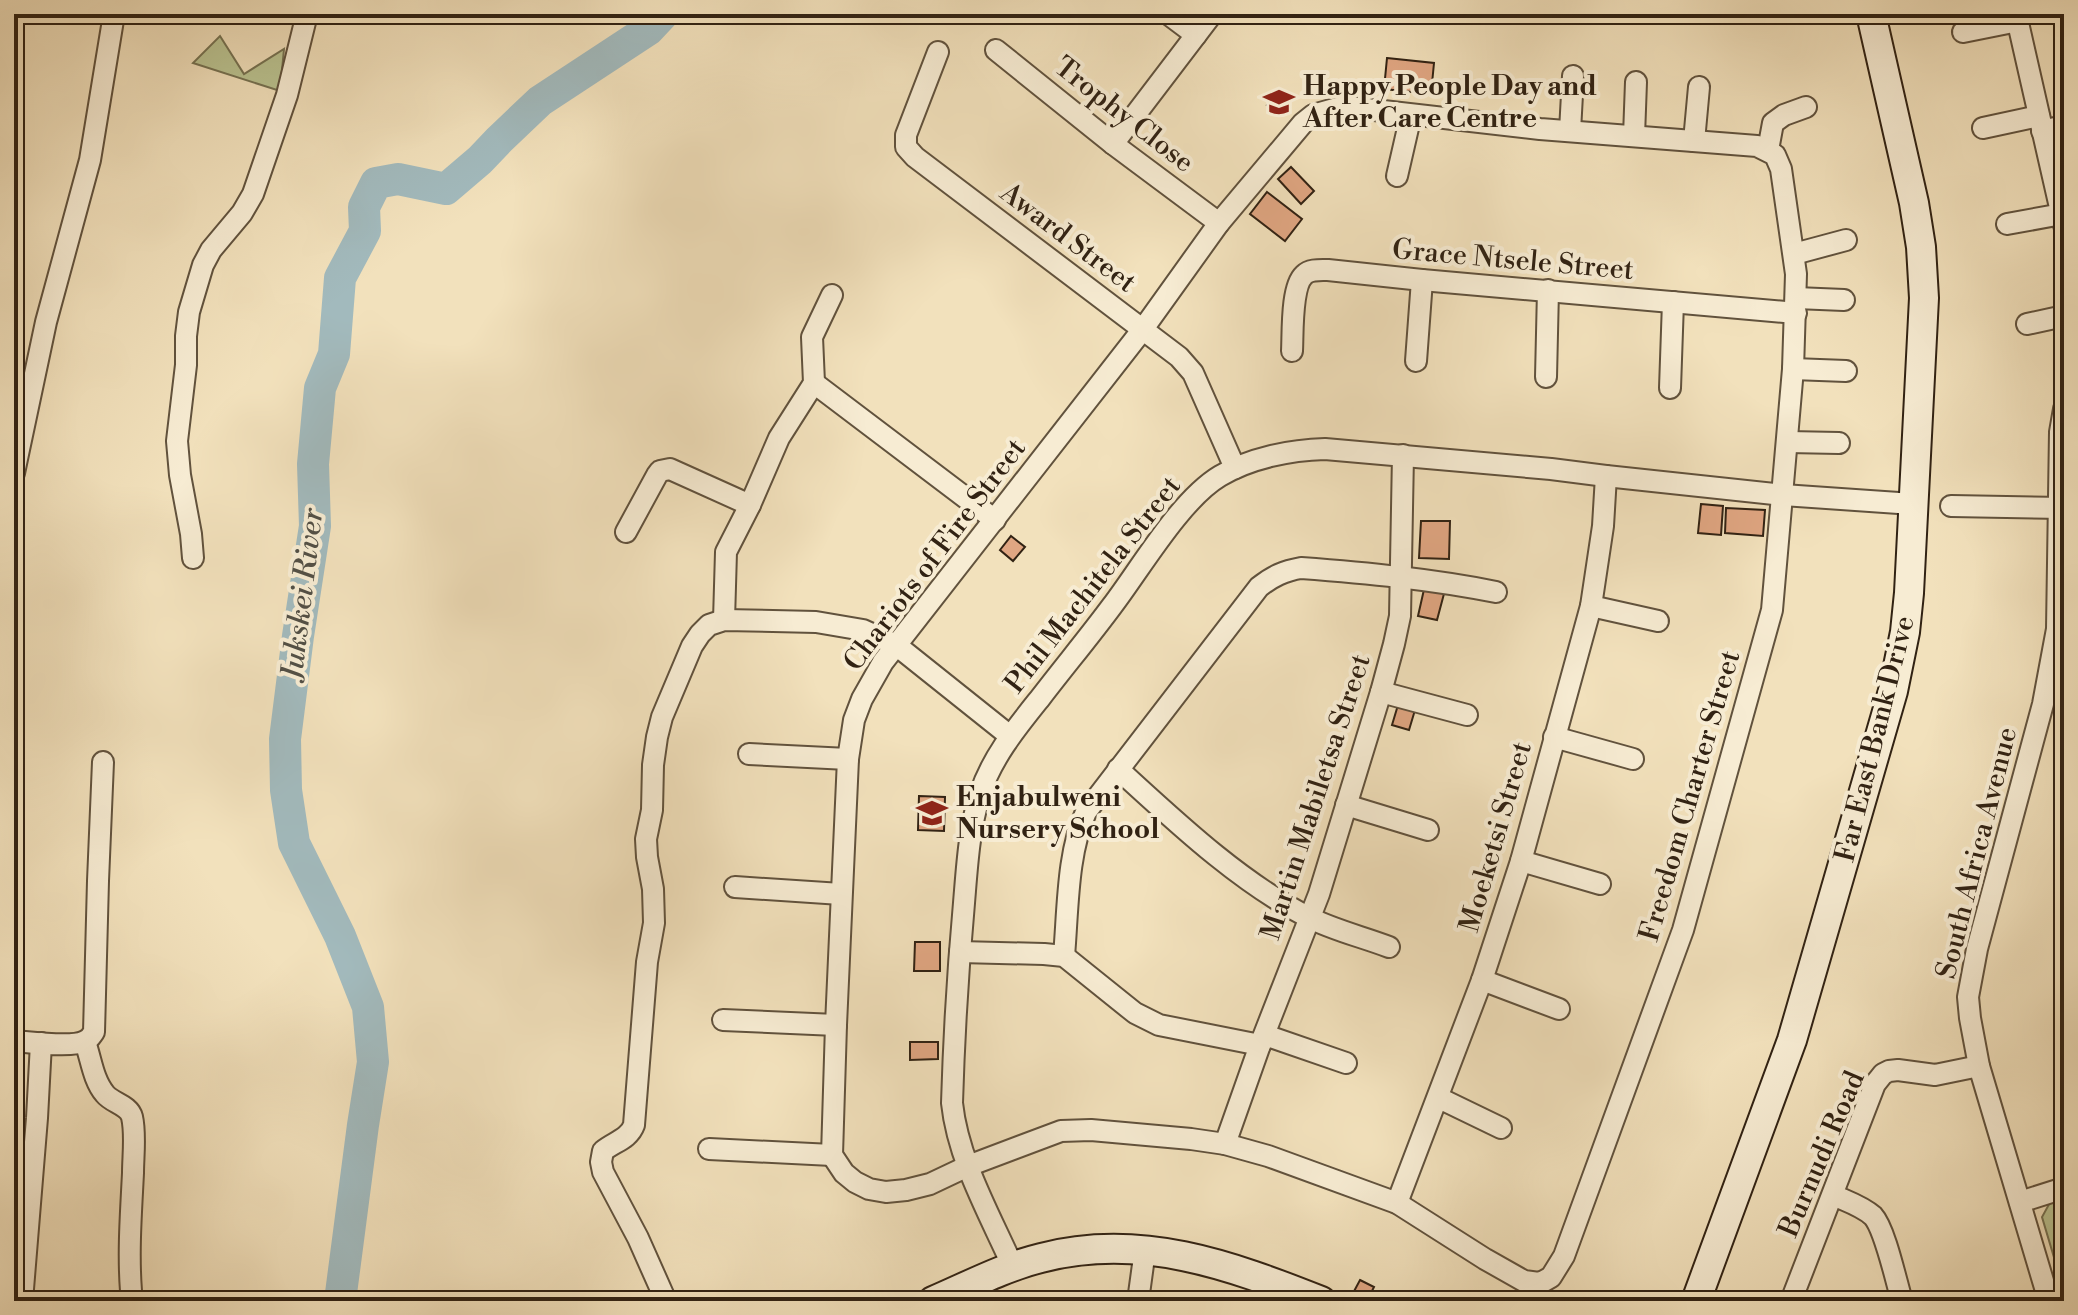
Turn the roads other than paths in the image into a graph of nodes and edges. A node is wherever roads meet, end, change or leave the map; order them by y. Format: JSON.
{"nodes":[{"id":1,"x":114,"y":14,"type":"edge"},
{"id":2,"x":307,"y":14,"type":"edge"},
{"id":3,"x":1168,"y":14,"type":"edge"},
{"id":4,"x":1212,"y":14,"type":"edge"},
{"id":5,"x":1871,"y":14,"type":"edge"},
{"id":6,"x":2017,"y":18,"type":"edge"},
{"id":7,"x":1963,"y":32,"type":"dead end"},
{"id":8,"x":1196,"y":35,"type":"junction"},
{"id":9,"x":996,"y":50,"type":"dead end"},
{"id":10,"x":938,"y":52,"type":"dead end"},
{"id":11,"x":1573,"y":76,"type":"dead end"},
{"id":12,"x":1636,"y":82,"type":"dead end"},
{"id":13,"x":1699,"y":87,"type":"dead end"},
{"id":14,"x":1806,"y":107,"type":"dead end"},
{"id":15,"x":1411,"y":115,"type":"junction"},
{"id":16,"x":2040,"y":124,"type":"junction"},
{"id":17,"x":2064,"y":126,"type":"edge"},
{"id":18,"x":1983,"y":128,"type":"dead end"},
{"id":19,"x":1570,"y":131,"type":"junction"},
{"id":20,"x":1634,"y":136,"type":"junction"},
{"id":21,"x":1694,"y":141,"type":"junction"},
{"id":22,"x":1113,"y":144,"type":"junction"},
{"id":23,"x":1768,"y":150,"type":"junction"},
{"id":24,"x":1397,"y":176,"type":"dead end"},
{"id":25,"x":2063,"y":220,"type":"edge"},
{"id":26,"x":1219,"y":223,"type":"junction"},
{"id":27,"x":2007,"y":224,"type":"dead end"},
{"id":28,"x":1846,"y":240,"type":"dead end"},
{"id":29,"x":1794,"y":254,"type":"junction"},
{"id":30,"x":1422,"y":280,"type":"junction"},
{"id":31,"x":1548,"y":290,"type":"junction"},
{"id":32,"x":832,"y":295,"type":"dead end"},
{"id":33,"x":1844,"y":300,"type":"dead end"},
{"id":34,"x":1673,"y":302,"type":"junction"},
{"id":35,"x":1796,"y":305,"type":"junction"},
{"id":36,"x":2064,"y":316,"type":"edge"},
{"id":37,"x":2027,"y":324,"type":"dead end"},
{"id":38,"x":1143,"y":329,"type":"junction"},
{"id":39,"x":1292,"y":351,"type":"dead end"},
{"id":40,"x":1416,"y":361,"type":"dead end"},
{"id":41,"x":1793,"y":369,"type":"junction"},
{"id":42,"x":1846,"y":371,"type":"dead end"},
{"id":43,"x":1546,"y":377,"type":"dead end"},
{"id":44,"x":814,"y":383,"type":"junction"},
{"id":45,"x":1670,"y":388,"type":"dead end"},
{"id":46,"x":2064,"y":409,"type":"edge"},
{"id":47,"x":1788,"y":442,"type":"junction"},
{"id":48,"x":1839,"y":443,"type":"dead end"},
{"id":49,"x":1403,"y":455,"type":"junction"},
{"id":50,"x":1235,"y":468,"type":"junction"},
{"id":51,"x":14,"y":473,"type":"edge"},
{"id":52,"x":1606,"y":476,"type":"junction"},
{"id":53,"x":1783,"y":495,"type":"junction"},
{"id":54,"x":1913,"y":504,"type":"junction"},
{"id":55,"x":750,"y":505,"type":"junction"},
{"id":56,"x":1951,"y":506,"type":"dead end"},
{"id":57,"x":2062,"y":508,"type":"edge"},
{"id":58,"x":995,"y":520,"type":"junction"},
{"id":59,"x":626,"y":532,"type":"dead end"},
{"id":60,"x":193,"y":558,"type":"dead end"},
{"id":61,"x":1401,"y":576,"type":"junction"},
{"id":62,"x":1496,"y":592,"type":"dead end"},
{"id":63,"x":1591,"y":606,"type":"junction"},
{"id":64,"x":724,"y":620,"type":"junction"},
{"id":65,"x":1658,"y":621,"type":"dead end"},
{"id":66,"x":896,"y":645,"type":"junction"},
{"id":67,"x":1381,"y":692,"type":"junction"},
{"id":68,"x":1467,"y":715,"type":"dead end"},
{"id":69,"x":1010,"y":736,"type":"junction"},
{"id":70,"x":1554,"y":737,"type":"junction"},
{"id":71,"x":749,"y":754,"type":"dead end"},
{"id":72,"x":848,"y":759,"type":"junction"},
{"id":73,"x":1633,"y":759,"type":"dead end"},
{"id":74,"x":103,"y":762,"type":"dead end"},
{"id":75,"x":1118,"y":769,"type":"junction"},
{"id":76,"x":1346,"y":805,"type":"junction"},
{"id":77,"x":1428,"y":830,"type":"dead end"},
{"id":78,"x":1521,"y":861,"type":"junction"},
{"id":79,"x":1600,"y":884,"type":"dead end"},
{"id":80,"x":735,"y":887,"type":"dead end"},
{"id":81,"x":841,"y":894,"type":"junction"},
{"id":82,"x":1310,"y":918,"type":"junction"},
{"id":83,"x":1389,"y":947,"type":"dead end"},
{"id":84,"x":960,"y":952,"type":"junction"},
{"id":85,"x":1064,"y":956,"type":"junction"},
{"id":86,"x":1482,"y":980,"type":"junction"},
{"id":87,"x":1559,"y":1009,"type":"dead end"},
{"id":88,"x":723,"y":1020,"type":"dead end"},
{"id":89,"x":836,"y":1025,"type":"junction"},
{"id":90,"x":1262,"y":1040,"type":"junction"},
{"id":91,"x":14,"y":1041,"type":"edge"},
{"id":92,"x":85,"y":1042,"type":"junction"},
{"id":93,"x":41,"y":1043,"type":"junction"},
{"id":94,"x":1346,"y":1063,"type":"dead end"},
{"id":95,"x":1979,"y":1066,"type":"junction"},
{"id":96,"x":1439,"y":1098,"type":"junction"},
{"id":97,"x":1501,"y":1128,"type":"dead end"},
{"id":98,"x":1225,"y":1144,"type":"junction"},
{"id":99,"x":709,"y":1149,"type":"dead end"},
{"id":100,"x":832,"y":1155,"type":"junction"},
{"id":101,"x":968,"y":1166,"type":"junction"},
{"id":102,"x":2064,"y":1188,"type":"edge"},
{"id":103,"x":1833,"y":1195,"type":"junction"},
{"id":104,"x":2020,"y":1202,"type":"junction"},
{"id":105,"x":1397,"y":1203,"type":"junction"},
{"id":106,"x":1145,"y":1250,"type":"junction"},
{"id":107,"x":1013,"y":1267,"type":"junction"},
{"id":108,"x":131,"y":1291,"type":"dead end"},
{"id":109,"x":1534,"y":1292,"type":"edge"},
{"id":110,"x":22,"y":1301,"type":"edge"},
{"id":111,"x":666,"y":1301,"type":"edge"},
{"id":112,"x":933,"y":1301,"type":"edge"},
{"id":113,"x":1138,"y":1301,"type":"edge"},
{"id":114,"x":1321,"y":1301,"type":"edge"},
{"id":115,"x":1696,"y":1301,"type":"edge"},
{"id":116,"x":1791,"y":1301,"type":"edge"},
{"id":117,"x":1902,"y":1301,"type":"edge"},
{"id":118,"x":2049,"y":1301,"type":"edge"}],
"edges":[{"from":1,"to":51,"type":"street"},
{"from":2,"to":60,"type":"street"},
{"from":3,"to":8,"type":"street"},
{"from":4,"to":8,"type":"street"},
{"from":5,"to":54,"type":"street","name":"Far East Bank Drive"},
{"from":6,"to":7,"type":"street"},
{"from":6,"to":16,"type":"street"},
{"from":8,"to":22,"type":"street"},
{"from":9,"to":22,"type":"street","name":"Trophy Close"},
{"from":10,"to":38,"type":"street","name":"Award Street"},
{"from":11,"to":19,"type":"street"},
{"from":12,"to":20,"type":"street"},
{"from":13,"to":21,"type":"street"},
{"from":14,"to":23,"type":"street"},
{"from":15,"to":19,"type":"street"},
{"from":15,"to":24,"type":"street"},
{"from":15,"to":26,"type":"street","name":"Chariots of Fire Street"},
{"from":16,"to":17,"type":"street"},
{"from":16,"to":18,"type":"street"},
{"from":16,"to":25,"type":"street"},
{"from":19,"to":20,"type":"street"},
{"from":20,"to":21,"type":"street"},
{"from":21,"to":23,"type":"street"},
{"from":22,"to":26,"type":"street","name":"Trophy Close"},
{"from":23,"to":29,"type":"street","name":"Freedom Charter Street"},
{"from":25,"to":27,"type":"street"},
{"from":26,"to":38,"type":"street","name":"Chariots of Fire Street"},
{"from":28,"to":29,"type":"street"},
{"from":29,"to":35,"type":"street","name":"Freedom Charter Street"},
{"from":30,"to":31,"type":"street","name":"Grace Ntsele Street"},
{"from":30,"to":39,"type":"street","name":"Grace Ntsele Street"},
{"from":30,"to":40,"type":"street"},
{"from":31,"to":34,"type":"street","name":"Grace Ntsele Street"},
{"from":31,"to":43,"type":"street"},
{"from":32,"to":44,"type":"street"},
{"from":33,"to":35,"type":"street","name":"Grace Ntsele Street"},
{"from":34,"to":35,"type":"street","name":"Grace Ntsele Street"},
{"from":34,"to":45,"type":"street"},
{"from":35,"to":41,"type":"street","name":"Freedom Charter Street"},
{"from":36,"to":37,"type":"street"},
{"from":38,"to":50,"type":"street","name":"Award Street"},
{"from":38,"to":58,"type":"street","name":"Chariots of Fire Street"},
{"from":41,"to":42,"type":"street"},
{"from":41,"to":47,"type":"street","name":"Freedom Charter Street"},
{"from":44,"to":55,"type":"street"},
{"from":44,"to":58,"type":"street"},
{"from":46,"to":57,"type":"street","name":"South Africa Avenue"},
{"from":47,"to":48,"type":"street"},
{"from":47,"to":53,"type":"street","name":"Freedom Charter Street"},
{"from":49,"to":50,"type":"street","name":"Phil Machitela Street"},
{"from":49,"to":52,"type":"street","name":"Phil Machitela Street"},
{"from":49,"to":61,"type":"street","name":"Martin Mabiletsa Street"},
{"from":50,"to":69,"type":"street","name":"Phil Machitela Street"},
{"from":52,"to":53,"type":"street","name":"Phil Machitela Street"},
{"from":52,"to":63,"type":"street","name":"Moeketsi Street"},
{"from":53,"to":54,"type":"street","name":"Phil Machitela Street"},
{"from":53,"to":109,"type":"street","name":"Freedom Charter Street"},
{"from":54,"to":115,"type":"street","name":"Far East Bank Drive"},
{"from":55,"to":59,"type":"street"},
{"from":55,"to":64,"type":"street"},
{"from":56,"to":57,"type":"street"},
{"from":57,"to":95,"type":"street","name":"South Africa Avenue"},
{"from":58,"to":66,"type":"street","name":"Chariots of Fire Street"},
{"from":61,"to":62,"type":"street"},
{"from":61,"to":67,"type":"street","name":"Martin Mabiletsa Street"},
{"from":61,"to":75,"type":"street"},
{"from":63,"to":65,"type":"street"},
{"from":63,"to":70,"type":"street","name":"Moeketsi Street"},
{"from":64,"to":66,"type":"street"},
{"from":64,"to":111,"type":"street"},
{"from":66,"to":69,"type":"street"},
{"from":66,"to":72,"type":"street","name":"Chariots of Fire Street"},
{"from":67,"to":68,"type":"street"},
{"from":67,"to":76,"type":"street","name":"Martin Mabiletsa Street"},
{"from":69,"to":84,"type":"street","name":"Phil Machitela Street"},
{"from":70,"to":73,"type":"street"},
{"from":70,"to":78,"type":"street","name":"Moeketsi Street"},
{"from":71,"to":72,"type":"street"},
{"from":72,"to":81,"type":"street","name":"Chariots of Fire Street"},
{"from":74,"to":92,"type":"street"},
{"from":75,"to":82,"type":"street"},
{"from":75,"to":85,"type":"street"},
{"from":76,"to":77,"type":"street"},
{"from":76,"to":82,"type":"street","name":"Martin Mabiletsa Street"},
{"from":78,"to":79,"type":"street"},
{"from":78,"to":86,"type":"street","name":"Moeketsi Street"},
{"from":80,"to":81,"type":"street"},
{"from":81,"to":89,"type":"street","name":"Chariots of Fire Street"},
{"from":82,"to":83,"type":"street"},
{"from":82,"to":90,"type":"street","name":"Martin Mabiletsa Street"},
{"from":84,"to":85,"type":"street"},
{"from":84,"to":101,"type":"street","name":"Phil Machitela Street"},
{"from":85,"to":90,"type":"street"},
{"from":86,"to":87,"type":"street"},
{"from":86,"to":96,"type":"street","name":"Moeketsi Street"},
{"from":88,"to":89,"type":"street"},
{"from":89,"to":100,"type":"street","name":"Chariots of Fire Street"},
{"from":90,"to":94,"type":"street"},
{"from":90,"to":98,"type":"street","name":"Martin Mabiletsa Street"},
{"from":91,"to":93,"type":"street"},
{"from":92,"to":93,"type":"street"},
{"from":92,"to":108,"type":"street"},
{"from":93,"to":110,"type":"street"},
{"from":95,"to":103,"type":"street","name":"Burnudi Road"},
{"from":95,"to":104,"type":"street","name":"South Africa Avenue"},
{"from":96,"to":97,"type":"street"},
{"from":96,"to":105,"type":"street","name":"Moeketsi Street"},
{"from":98,"to":101,"type":"street","name":"Freedom Charter Street"},
{"from":98,"to":105,"type":"street","name":"Freedom Charter Street"},
{"from":99,"to":100,"type":"street"},
{"from":100,"to":101,"type":"street"},
{"from":101,"to":107,"type":"street","name":"Phil Machitela Street"},
{"from":102,"to":104,"type":"street"},
{"from":103,"to":116,"type":"street","name":"Burnudi Road"},
{"from":103,"to":117,"type":"street"},
{"from":104,"to":118,"type":"street","name":"South Africa Avenue"},
{"from":105,"to":109,"type":"street","name":"Freedom Charter Street"},
{"from":106,"to":107,"type":"street"},
{"from":106,"to":113,"type":"street"},
{"from":106,"to":114,"type":"street"},
{"from":107,"to":112,"type":"street"}]}
